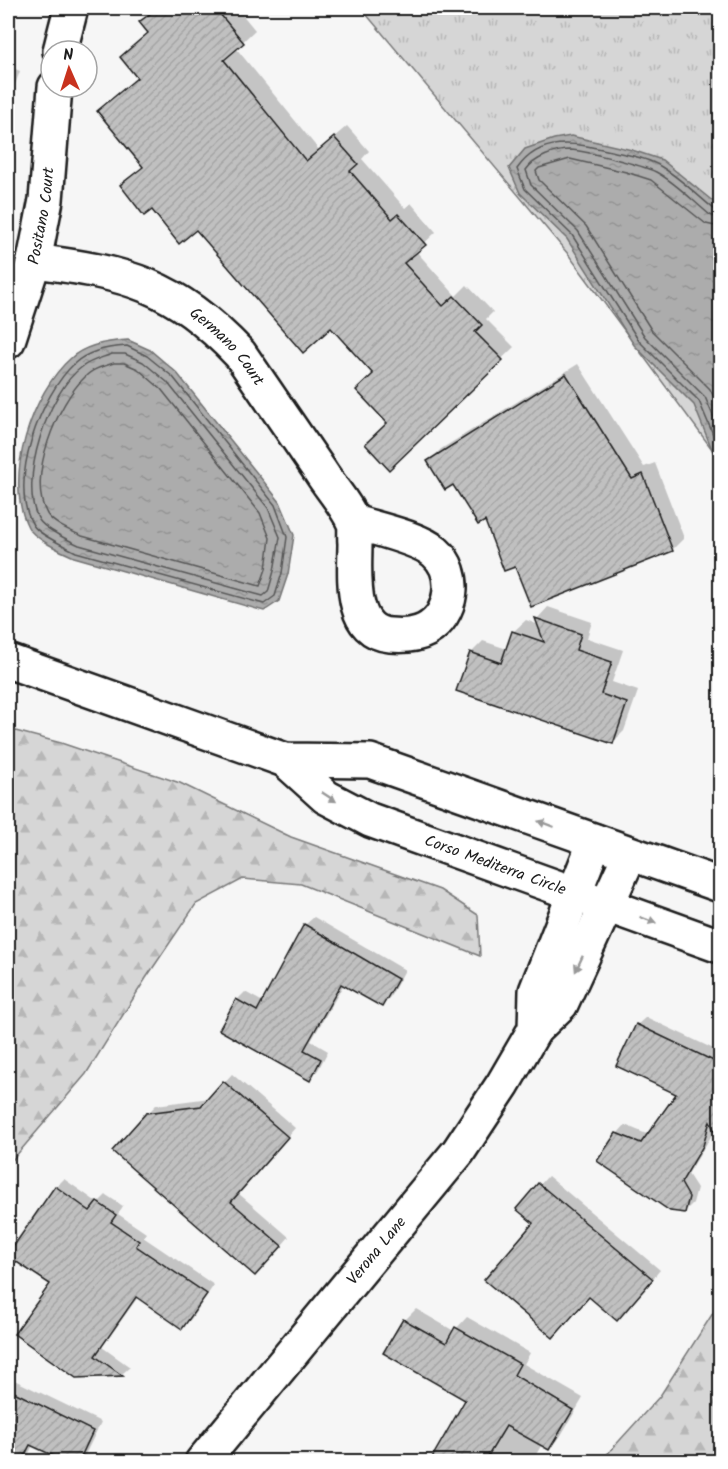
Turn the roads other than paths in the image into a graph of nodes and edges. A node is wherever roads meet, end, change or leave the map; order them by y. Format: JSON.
{"nodes":[{"id":1,"x":71,"y":8,"type":"edge"},
{"id":2,"x":63,"y":39,"type":"edge"},
{"id":3,"x":54,"y":99,"type":"edge"},
{"id":4,"x":34,"y":261,"type":"junction"},
{"id":5,"x":8,"y":341,"type":"edge"},
{"id":6,"x":354,"y":522,"type":"dead end"},
{"id":7,"x":8,"y":661,"type":"edge"},
{"id":8,"x":285,"y":760,"type":"junction"},
{"id":9,"x":595,"y":841,"type":"junction"},
{"id":10,"x":630,"y":854,"type":"junction"},
{"id":11,"x":720,"y":885,"type":"edge"},
{"id":12,"x":574,"y":894,"type":"junction"},
{"id":13,"x":606,"y":905,"type":"junction"},
{"id":14,"x":720,"y":946,"type":"edge"},
{"id":15,"x":535,"y":1029,"type":"junction"},
{"id":16,"x":202,"y":1461,"type":"edge"}],
"edges":[{"from":1,"to":2,"type":"street"},
{"from":3,"to":4,"type":"street","name":"Positano Court"},
{"from":4,"to":5,"type":"street","name":"Positano Court"},
{"from":4,"to":6,"type":"street","name":"Germano Court"},
{"from":7,"to":8,"type":"street","name":"Corso Mediterra Circle"},
{"from":9,"to":8,"type":"street","name":"Corso Mediterra Circle","one_way":true},
{"from":8,"to":12,"type":"street","name":"Corso Mediterra Circle","one_way":true},
{"from":9,"to":10,"type":"street","name":"Corso Mediterra Circle"},
{"from":9,"to":12,"type":"street","name":"Verona Lane"},
{"from":10,"to":11,"type":"street","name":"Corso Mediterra Circle"},
{"from":10,"to":13,"type":"street","name":"Verona Lane"},
{"from":12,"to":13,"type":"street","name":"Corso Mediterra Circle"},
{"from":12,"to":15,"type":"street","name":"Verona Lane"},
{"from":13,"to":14,"type":"street","name":"Corso Mediterra Circle","one_way":true},
{"from":13,"to":15,"type":"street","name":"Verona Lane","one_way":true},
{"from":15,"to":16,"type":"street","name":"Verona Lane"}]}
